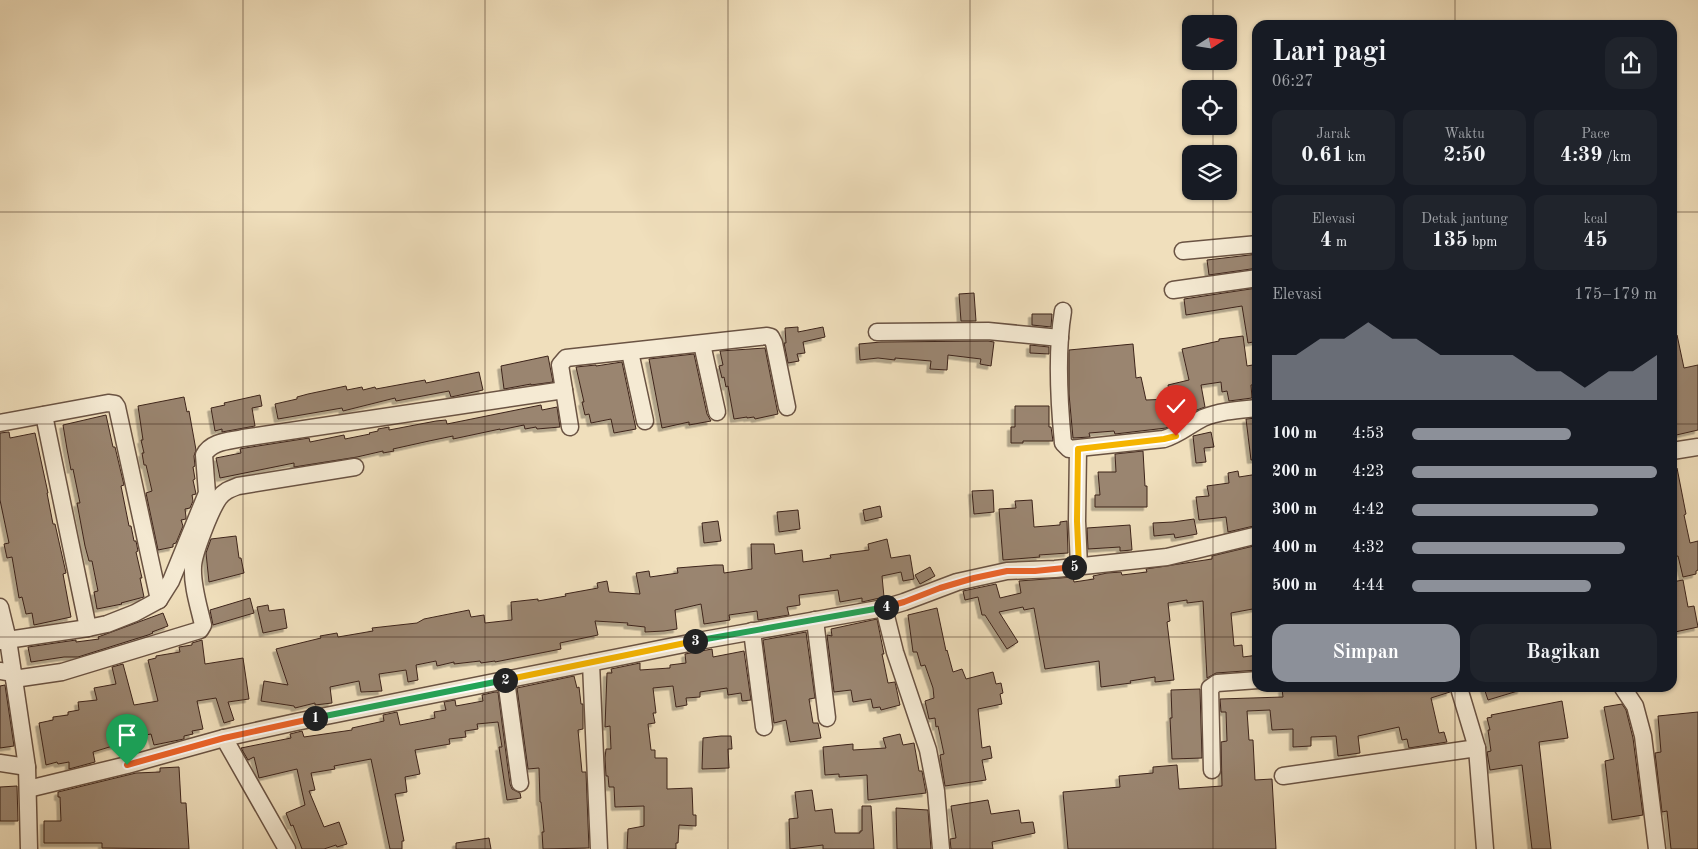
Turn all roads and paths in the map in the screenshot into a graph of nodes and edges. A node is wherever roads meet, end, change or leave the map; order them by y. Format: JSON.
{"nodes":[{"id":1,"x":1252,"y":245,"type":"edge"},
{"id":2,"x":1183,"y":251,"type":"dead end"},
{"id":3,"x":1252,"y":279,"type":"edge"},
{"id":4,"x":1172,"y":290,"type":"dead end"},
{"id":5,"x":1063,"y":311,"type":"dead end"},
{"id":6,"x":877,"y":332,"type":"dead end"},
{"id":7,"x":1060,"y":338,"type":"junction"},
{"id":8,"x":702,"y":344,"type":"junction"},
{"id":9,"x":630,"y":352,"type":"junction"},
{"id":10,"x":564,"y":390,"type":"junction"},
{"id":11,"x":787,"y":407,"type":"dead end"},
{"id":12,"x":1252,"y":409,"type":"edge"},
{"id":13,"x":717,"y":412,"type":"dead end"},
{"id":14,"x":44,"y":415,"type":"junction"},
{"id":15,"x":645,"y":421,"type":"dead end"},
{"id":16,"x":0,"y":423,"type":"edge"},
{"id":17,"x":570,"y":428,"type":"dead end"},
{"id":18,"x":1698,"y":447,"type":"edge"},
{"id":19,"x":1078,"y":449,"type":"junction"},
{"id":20,"x":1677,"y":450,"type":"edge"},
{"id":21,"x":355,"y":467,"type":"dead end"},
{"id":22,"x":1252,"y":536,"type":"edge"},
{"id":23,"x":1079,"y":567,"type":"junction"},
{"id":24,"x":159,"y":600,"type":"junction"},
{"id":25,"x":0,"y":608,"type":"edge"},
{"id":26,"x":884,"y":608,"type":"junction"},
{"id":27,"x":815,"y":620,"type":"junction"},
{"id":28,"x":88,"y":628,"type":"junction"},
{"id":29,"x":752,"y":631,"type":"junction"},
{"id":30,"x":4,"y":640,"type":"edge"},
{"id":31,"x":591,"y":663,"type":"junction"},
{"id":32,"x":9,"y":674,"type":"edge"},
{"id":33,"x":506,"y":680,"type":"junction"},
{"id":34,"x":1252,"y":680,"type":"edge"},
{"id":35,"x":1460,"y":692,"type":"edge"},
{"id":36,"x":1626,"y":692,"type":"edge"},
{"id":37,"x":827,"y":718,"type":"dead end"},
{"id":38,"x":764,"y":728,"type":"dead end"},
{"id":39,"x":224,"y":738,"type":"junction"},
{"id":40,"x":1477,"y":748,"type":"junction"},
{"id":41,"x":0,"y":763,"type":"edge"},
{"id":42,"x":27,"y":767,"type":"junction"},
{"id":43,"x":1212,"y":770,"type":"dead end"},
{"id":44,"x":1284,"y":776,"type":"dead end"},
{"id":45,"x":520,"y":783,"type":"dead end"},
{"id":46,"x":28,"y":789,"type":"junction"},
{"id":47,"x":29,"y":849,"type":"edge"},
{"id":48,"x":287,"y":849,"type":"edge"},
{"id":49,"x":599,"y":849,"type":"edge"},
{"id":50,"x":941,"y":849,"type":"edge"},
{"id":51,"x":1485,"y":849,"type":"edge"},
{"id":52,"x":1657,"y":849,"type":"edge"}],
"edges":[{"from":1,"to":2,"type":"street"},
{"from":3,"to":4,"type":"street"},
{"from":5,"to":7,"type":"street"},
{"from":6,"to":7,"type":"street"},
{"from":7,"to":19,"type":"street"},
{"from":8,"to":9,"type":"street"},
{"from":8,"to":11,"type":"street"},
{"from":8,"to":13,"type":"street"},
{"from":9,"to":10,"type":"street"},
{"from":9,"to":15,"type":"street"},
{"from":10,"to":17,"type":"street"},
{"from":10,"to":24,"type":"street"},
{"from":12,"to":19,"type":"street"},
{"from":14,"to":16,"type":"street"},
{"from":14,"to":24,"type":"street"},
{"from":14,"to":28,"type":"street"},
{"from":18,"to":20,"type":"street"},
{"from":19,"to":23,"type":"street"},
{"from":21,"to":32,"type":"street"},
{"from":22,"to":23,"type":"street"},
{"from":23,"to":26,"type":"street"},
{"from":24,"to":28,"type":"street"},
{"from":25,"to":30,"type":"street"},
{"from":26,"to":27,"type":"street"},
{"from":26,"to":50,"type":"street"},
{"from":27,"to":29,"type":"street"},
{"from":27,"to":37,"type":"street"},
{"from":28,"to":30,"type":"street"},
{"from":29,"to":31,"type":"street"},
{"from":29,"to":38,"type":"street"},
{"from":30,"to":32,"type":"street"},
{"from":31,"to":33,"type":"street"},
{"from":31,"to":49,"type":"street"},
{"from":32,"to":42,"type":"street"},
{"from":33,"to":39,"type":"street"},
{"from":33,"to":45,"type":"street"},
{"from":34,"to":43,"type":"street"},
{"from":35,"to":40,"type":"street"},
{"from":36,"to":52,"type":"street"},
{"from":39,"to":46,"type":"street"},
{"from":39,"to":48,"type":"street"},
{"from":40,"to":44,"type":"street"},
{"from":40,"to":51,"type":"street"},
{"from":41,"to":42,"type":"street"},
{"from":42,"to":46,"type":"street"},
{"from":46,"to":47,"type":"street"}]}
